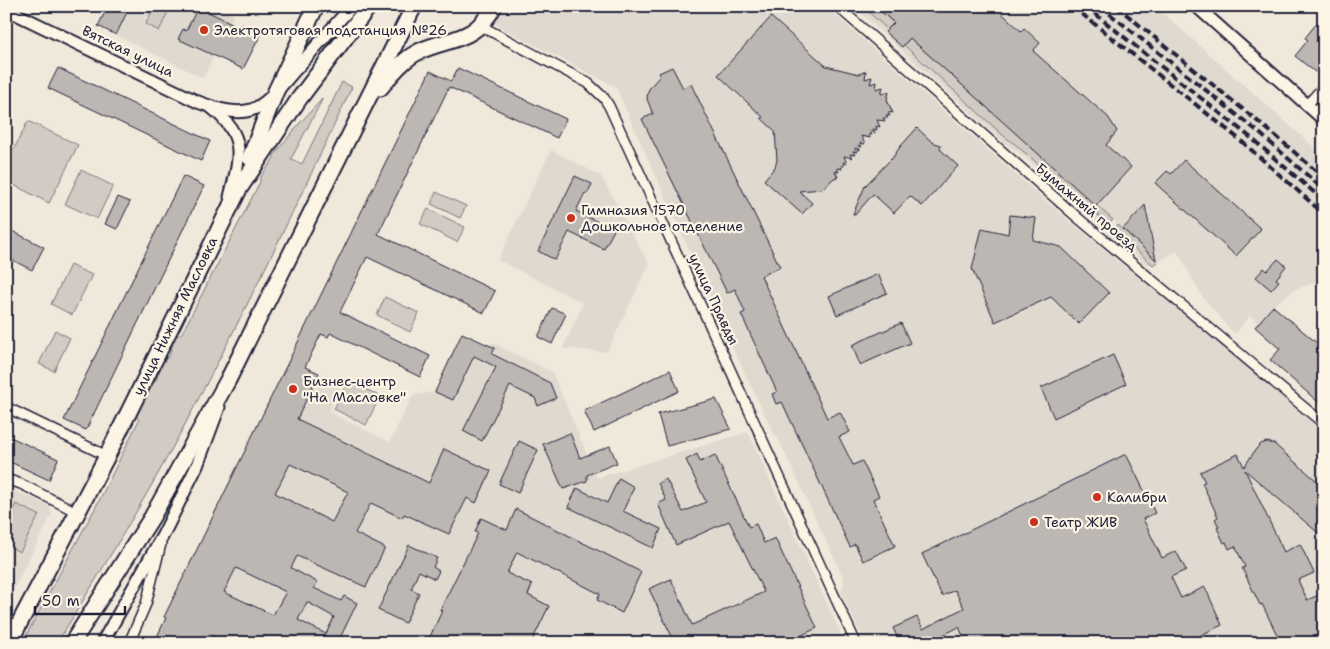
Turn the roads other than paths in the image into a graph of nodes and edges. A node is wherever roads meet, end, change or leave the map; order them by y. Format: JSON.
{"nodes":[{"id":1,"x":316,"y":6,"type":"edge"},
{"id":2,"x":352,"y":6,"type":"edge"},
{"id":3,"x":368,"y":6,"type":"edge"},
{"id":4,"x":414,"y":6,"type":"edge"},
{"id":5,"x":494,"y":6,"type":"edge"},
{"id":6,"x":837,"y":6,"type":"edge"},
{"id":7,"x":1196,"y":6,"type":"edge"},
{"id":8,"x":6,"y":9,"type":"edge"},
{"id":9,"x":481,"y":26,"type":"junction"},
{"id":10,"x":1324,"y":86,"type":"edge"},
{"id":11,"x":275,"y":93,"type":"junction"},
{"id":12,"x":1307,"y":105,"type":"junction"},
{"id":13,"x":211,"y":107,"type":"junction"},
{"id":14,"x":1324,"y":120,"type":"edge"},
{"id":15,"x":352,"y":131,"type":"junction"},
{"id":16,"x":239,"y":189,"type":"junction"},
{"id":17,"x":226,"y":212,"type":"junction"},
{"id":18,"x":228,"y":380,"type":"junction"},
{"id":19,"x":6,"y":407,"type":"edge"},
{"id":20,"x":1324,"y":424,"type":"edge"},
{"id":21,"x":107,"y":456,"type":"junction"},
{"id":22,"x":6,"y":479,"type":"edge"},
{"id":23,"x":77,"y":512,"type":"junction"},
{"id":24,"x":163,"y":535,"type":"junction"},
{"id":25,"x":9,"y":643,"type":"edge"},
{"id":26,"x":72,"y":643,"type":"edge"},
{"id":27,"x":102,"y":643,"type":"edge"},
{"id":28,"x":129,"y":643,"type":"edge"},
{"id":29,"x":856,"y":643,"type":"edge"}],
"edges":[{"from":1,"to":11,"type":"main road"},
{"from":2,"to":11,"type":"street","name":"Вятская улица"},
{"from":3,"to":16,"type":"main road","name":"улица Нижняя Масловка"},
{"from":4,"to":15,"type":"main road"},
{"from":5,"to":9,"type":"main road"},
{"from":6,"to":20,"type":"street","name":"Бумажный проезд"},
{"from":7,"to":12,"type":"street"},
{"from":8,"to":13,"type":"street","name":"Вятская улица"},
{"from":9,"to":15,"type":"main road"},
{"from":9,"to":29,"type":"street","name":"улица Правды"},
{"from":10,"to":12,"type":"street"},
{"from":11,"to":13,"type":"street","name":"Вятская улица"},
{"from":11,"to":16,"type":"main road"},
{"from":12,"to":14,"type":"street"},
{"from":13,"to":17,"type":"street","name":"Вятская улица"},
{"from":15,"to":18,"type":"main road"},
{"from":16,"to":17,"type":"main road","name":"улица Нижняя Масловка"},
{"from":17,"to":21,"type":"main road","name":"улица Нижняя Масловка"},
{"from":18,"to":24,"type":"street"},
{"from":18,"to":26,"type":"main road"},
{"from":19,"to":21,"type":"street"},
{"from":21,"to":23,"type":"main road","name":"улица Нижняя Масловка"},
{"from":22,"to":23,"type":"street"},
{"from":23,"to":25,"type":"main road","name":"улица Нижняя Масловка"},
{"from":24,"to":27,"type":"street"},
{"from":24,"to":28,"type":"street"}]}
